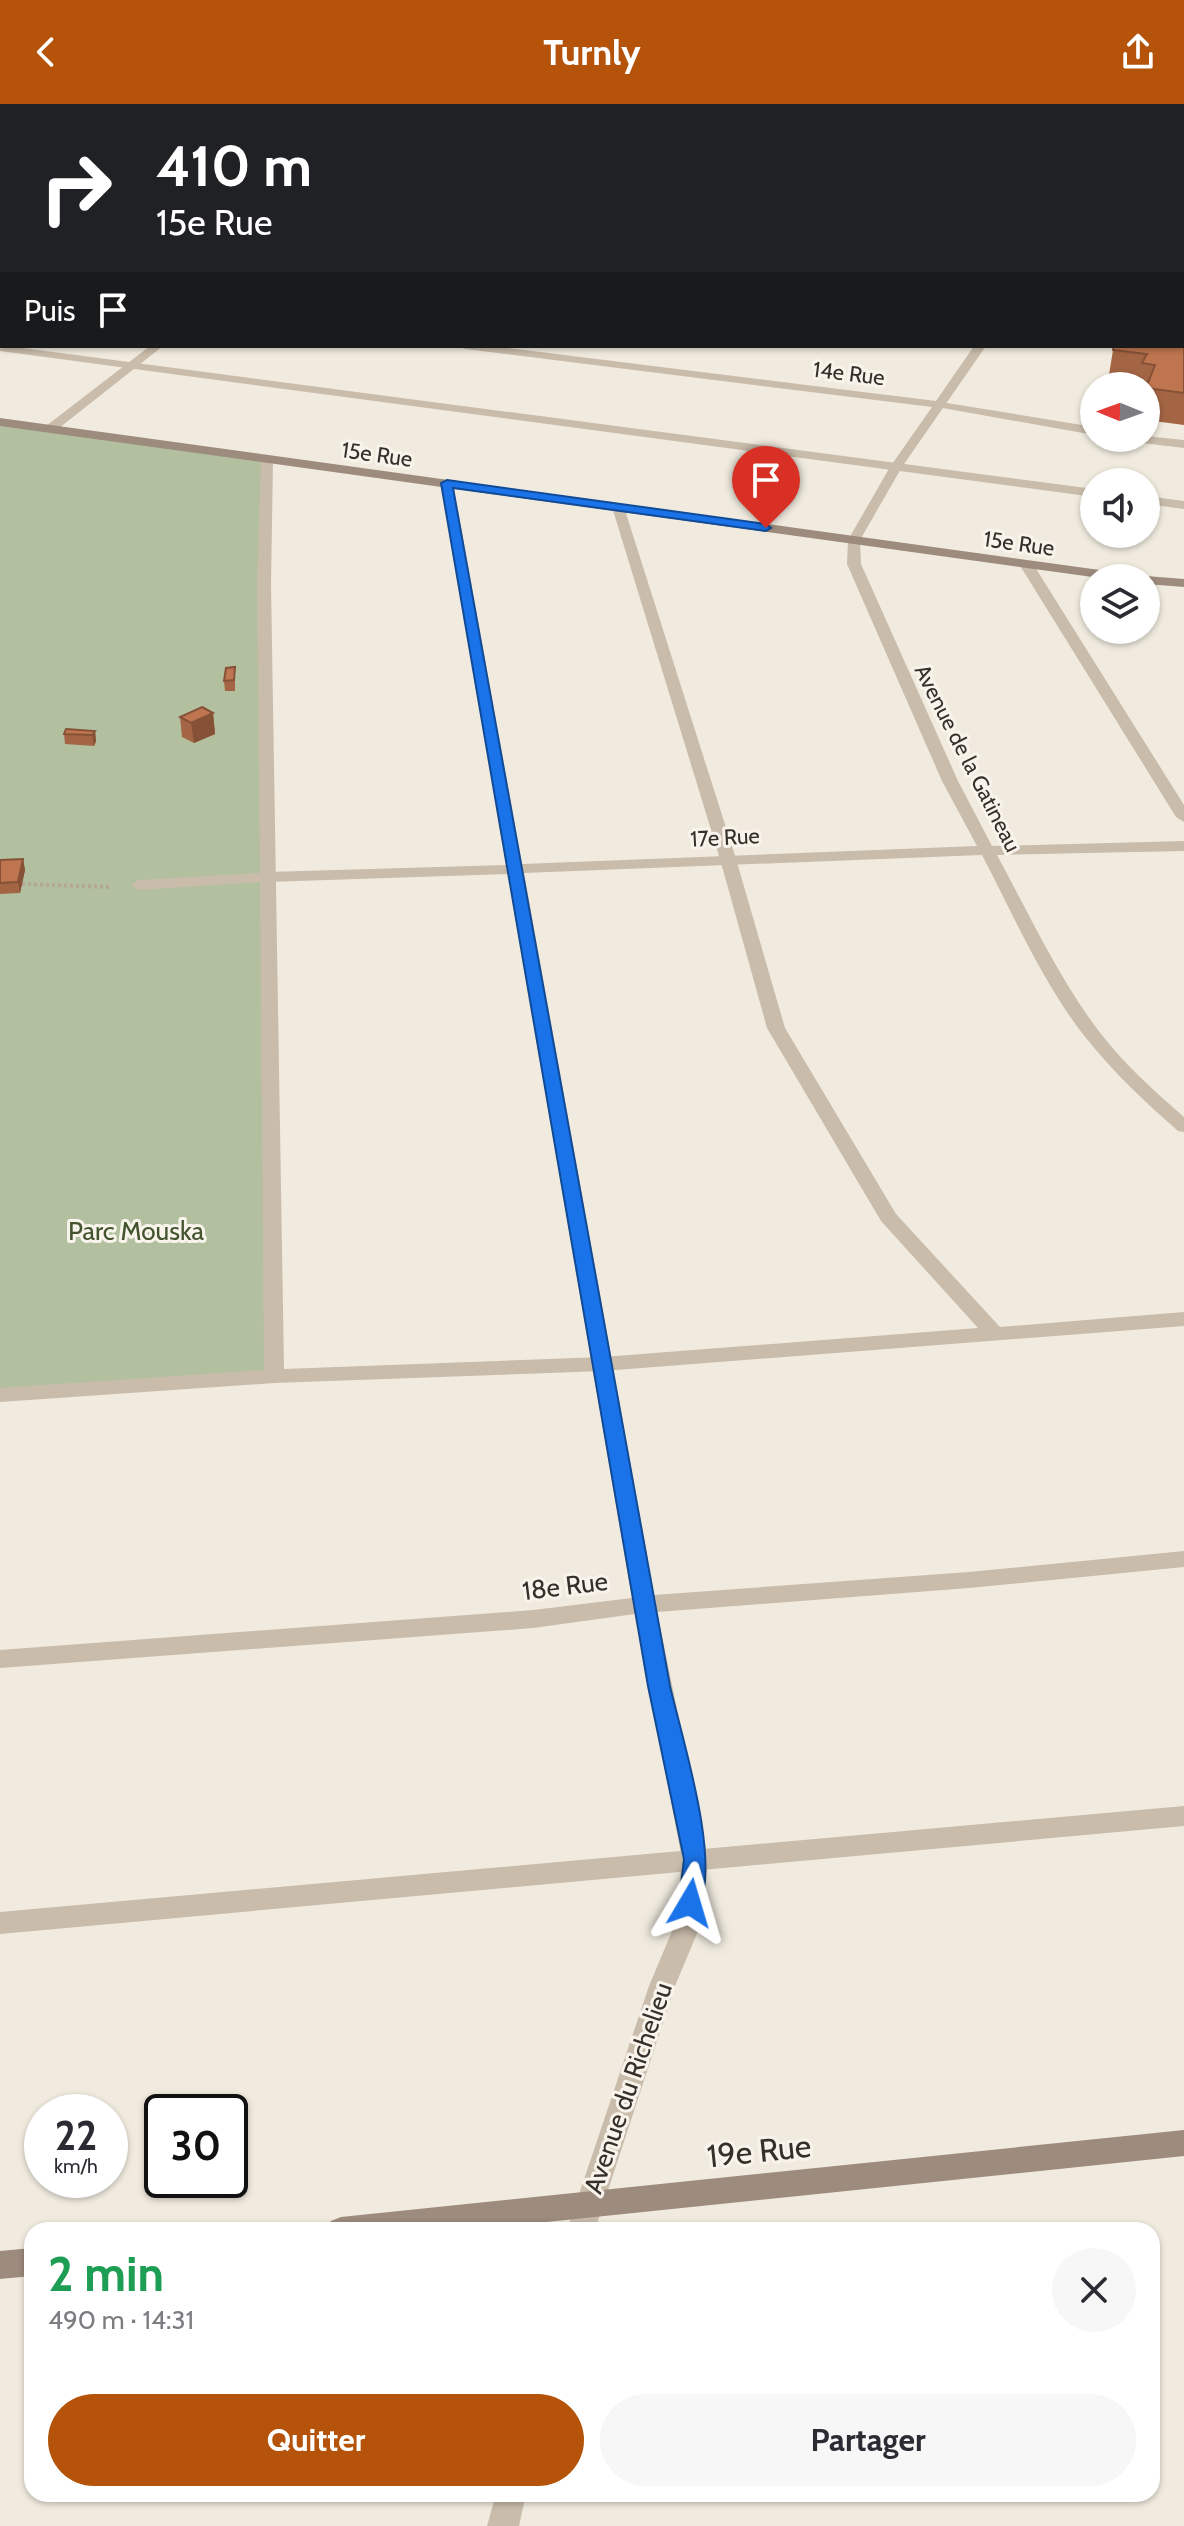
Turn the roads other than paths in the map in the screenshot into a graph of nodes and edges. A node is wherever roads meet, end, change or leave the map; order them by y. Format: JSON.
{"nodes":[{"id":1,"x":0,"y":348,"type":"edge"},
{"id":2,"x":154,"y":348,"type":"edge"},
{"id":3,"x":481,"y":348,"type":"edge"},
{"id":4,"x":979,"y":348,"type":"edge"},
{"id":5,"x":131,"y":366,"type":"junction"},
{"id":6,"x":941,"y":405,"type":"junction"},
{"id":7,"x":0,"y":422,"type":"edge"},
{"id":8,"x":50,"y":429,"type":"junction"},
{"id":9,"x":1080,"y":429,"type":"edge"},
{"id":10,"x":1160,"y":441,"type":"edge"},
{"id":11,"x":1184,"y":444,"type":"edge"},
{"id":12,"x":267,"y":460,"type":"junction"},
{"id":13,"x":896,"y":467,"type":"junction"},
{"id":14,"x":447,"y":483,"type":"junction"},
{"id":15,"x":1080,"y":491,"type":"edge"},
{"id":16,"x":1160,"y":502,"type":"edge"},
{"id":17,"x":1184,"y":505,"type":"edge"},
{"id":18,"x":618,"y":507,"type":"junction"},
{"id":19,"x":854,"y":540,"type":"junction"},
{"id":20,"x":1026,"y":564,"type":"junction"},
{"id":21,"x":1080,"y":571,"type":"edge"},
{"id":22,"x":1160,"y":581,"type":"edge"},
{"id":23,"x":1184,"y":583,"type":"edge"},
{"id":24,"x":1184,"y":817,"type":"edge"},
{"id":25,"x":1184,"y":846,"type":"edge"},
{"id":26,"x":989,"y":848,"type":"junction"},
{"id":27,"x":728,"y":859,"type":"junction"},
{"id":28,"x":517,"y":871,"type":"junction"},
{"id":29,"x":268,"y":877,"type":"junction"},
{"id":30,"x":139,"y":885,"type":"dead end"},
{"id":31,"x":1184,"y":1127,"type":"edge"},
{"id":32,"x":1184,"y":1319,"type":"edge"},
{"id":33,"x":995,"y":1334,"type":"junction"},
{"id":34,"x":603,"y":1364,"type":"junction"},
{"id":35,"x":274,"y":1376,"type":"junction"},
{"id":36,"x":0,"y":1395,"type":"edge"},
{"id":37,"x":1184,"y":1559,"type":"edge"},
{"id":38,"x":647,"y":1604,"type":"junction"},
{"id":39,"x":0,"y":1659,"type":"edge"},
{"id":40,"x":1184,"y":1816,"type":"edge"},
{"id":41,"x":695,"y":1859,"type":"junction"},
{"id":42,"x":0,"y":1923,"type":"edge"},
{"id":43,"x":1184,"y":2143,"type":"edge"},
{"id":44,"x":585,"y":2217,"type":"edge"},
{"id":45,"x":491,"y":2222,"type":"edge"},
{"id":46,"x":24,"y":2263,"type":"edge"},
{"id":47,"x":0,"y":2265,"type":"edge"},
{"id":48,"x":509,"y":2502,"type":"edge"},
{"id":49,"x":503,"y":2526,"type":"edge"}],
"edges":[{"from":1,"to":5,"type":"street"},
{"from":2,"to":5,"type":"street"},
{"from":3,"to":6,"type":"street","name":"14e Rue"},
{"from":4,"to":6,"type":"street"},
{"from":5,"to":8,"type":"street"},
{"from":5,"to":13,"type":"street"},
{"from":6,"to":9,"type":"street","name":"14e Rue"},
{"from":6,"to":13,"type":"street"},
{"from":7,"to":8,"type":"street","name":"15e Rue"},
{"from":8,"to":12,"type":"street","name":"15e Rue"},
{"from":10,"to":11,"type":"street"},
{"from":12,"to":14,"type":"street","name":"15e Rue"},
{"from":12,"to":29,"type":"street"},
{"from":13,"to":15,"type":"street"},
{"from":13,"to":19,"type":"street"},
{"from":14,"to":18,"type":"street","name":"15e Rue"},
{"from":14,"to":28,"type":"street","name":"Avenue du Richelieu"},
{"from":16,"to":17,"type":"street"},
{"from":18,"to":19,"type":"street","name":"15e Rue"},
{"from":18,"to":27,"type":"street"},
{"from":19,"to":20,"type":"street","name":"15e Rue"},
{"from":19,"to":26,"type":"street","name":"Avenue de la Gatineau"},
{"from":20,"to":21,"type":"street","name":"15e Rue"},
{"from":20,"to":24,"type":"street"},
{"from":22,"to":23,"type":"street"},
{"from":25,"to":26,"type":"street","name":"17e Rue"},
{"from":26,"to":27,"type":"street","name":"17e Rue"},
{"from":26,"to":31,"type":"street","name":"Avenue de la Gatineau"},
{"from":27,"to":28,"type":"street","name":"17e Rue"},
{"from":27,"to":33,"type":"street"},
{"from":28,"to":29,"type":"street","name":"17e Rue"},
{"from":28,"to":34,"type":"street","name":"Avenue du Richelieu"},
{"from":29,"to":30,"type":"street","name":"17e Rue"},
{"from":29,"to":35,"type":"street"},
{"from":32,"to":33,"type":"street"},
{"from":33,"to":34,"type":"street"},
{"from":34,"to":35,"type":"street"},
{"from":34,"to":38,"type":"street","name":"Avenue du Richelieu"},
{"from":35,"to":36,"type":"street"},
{"from":37,"to":38,"type":"street","name":"18e Rue"},
{"from":38,"to":39,"type":"street","name":"18e Rue"},
{"from":38,"to":41,"type":"street","name":"Avenue du Richelieu"},
{"from":40,"to":41,"type":"street"},
{"from":41,"to":42,"type":"street"},
{"from":41,"to":44,"type":"street","name":"Avenue du Richelieu"},
{"from":43,"to":44,"type":"street","name":"19e Rue"},
{"from":44,"to":45,"type":"street","name":"19e Rue"},
{"from":46,"to":47,"type":"street"},
{"from":48,"to":49,"type":"street"}]}
